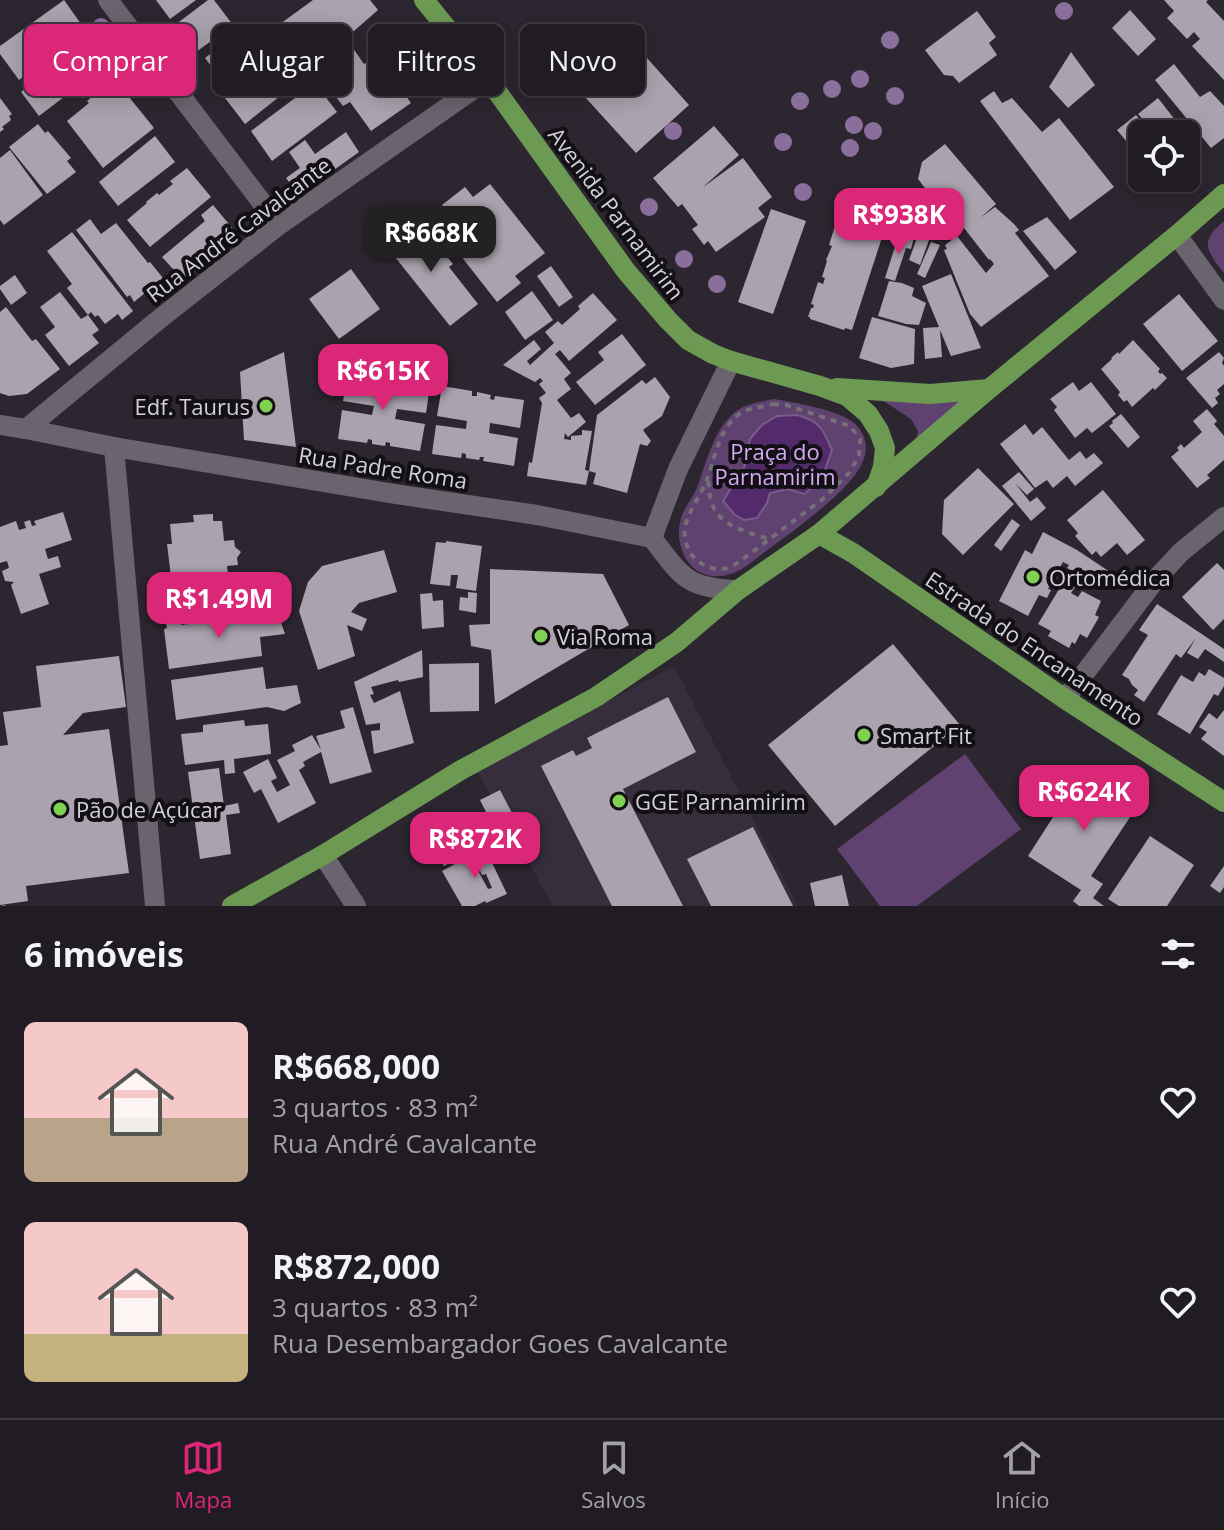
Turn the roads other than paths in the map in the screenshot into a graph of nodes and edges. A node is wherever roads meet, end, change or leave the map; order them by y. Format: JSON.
{"nodes":[{"id":1,"x":108,"y":0,"type":"edge"},
{"id":2,"x":425,"y":0,"type":"edge"},
{"id":3,"x":444,"y":24,"type":"edge"},
{"id":4,"x":464,"y":96,"type":"edge"},
{"id":5,"x":500,"y":96,"type":"edge"},
{"id":6,"x":1224,"y":194,"type":"edge"},
{"id":7,"x":279,"y":225,"type":"junction"},
{"id":8,"x":1177,"y":235,"type":"junction"},
{"id":9,"x":1224,"y":300,"type":"edge"},
{"id":10,"x":731,"y":361,"type":"junction"},
{"id":11,"x":820,"y":386,"type":"junction"},
{"id":12,"x":989,"y":389,"type":"junction"},
{"id":13,"x":0,"y":425,"type":"edge"},
{"id":14,"x":26,"y":429,"type":"junction"},
{"id":15,"x":114,"y":447,"type":"junction"},
{"id":16,"x":876,"y":487,"type":"junction"},
{"id":17,"x":1224,"y":517,"type":"edge"},
{"id":18,"x":819,"y":534,"type":"junction"},
{"id":19,"x":652,"y":538,"type":"junction"},
{"id":20,"x":738,"y":590,"type":"junction"},
{"id":21,"x":1065,"y":699,"type":"junction"},
{"id":22,"x":1224,"y":802,"type":"edge"},
{"id":23,"x":323,"y":855,"type":"junction"},
{"id":24,"x":155,"y":906,"type":"edge"},
{"id":25,"x":232,"y":906,"type":"edge"},
{"id":26,"x":356,"y":906,"type":"edge"}],
"edges":[{"from":1,"to":7,"type":"street"},
{"from":2,"to":3,"type":"main road","name":"Avenida Parnamirim"},
{"from":4,"to":7,"type":"street","name":"Rua André Cavalcante"},
{"from":5,"to":10,"type":"main road","name":"Avenida Parnamirim"},
{"from":6,"to":8,"type":"main road"},
{"from":7,"to":14,"type":"street","name":"Rua André Cavalcante"},
{"from":8,"to":9,"type":"street"},
{"from":8,"to":12,"type":"main road"},
{"from":10,"to":11,"type":"main road","name":"Avenida Parnamirim"},
{"from":10,"to":19,"type":"street"},
{"from":11,"to":12,"type":"main road"},
{"from":11,"to":16,"type":"main road"},
{"from":12,"to":16,"type":"main road"},
{"from":13,"to":14,"type":"street","name":"Rua Padre Roma"},
{"from":14,"to":15,"type":"street","name":"Rua Padre Roma"},
{"from":15,"to":19,"type":"street","name":"Rua Padre Roma"},
{"from":15,"to":24,"type":"street"},
{"from":16,"to":18,"type":"main road"},
{"from":17,"to":21,"type":"street"},
{"from":18,"to":20,"type":"main road"},
{"from":18,"to":21,"type":"main road","name":"Estrada do Encanamento"},
{"from":19,"to":20,"type":"street"},
{"from":20,"to":23,"type":"main road"},
{"from":21,"to":22,"type":"main road","name":"Estrada do Encanamento"},
{"from":23,"to":25,"type":"main road"},
{"from":23,"to":26,"type":"street"}]}
